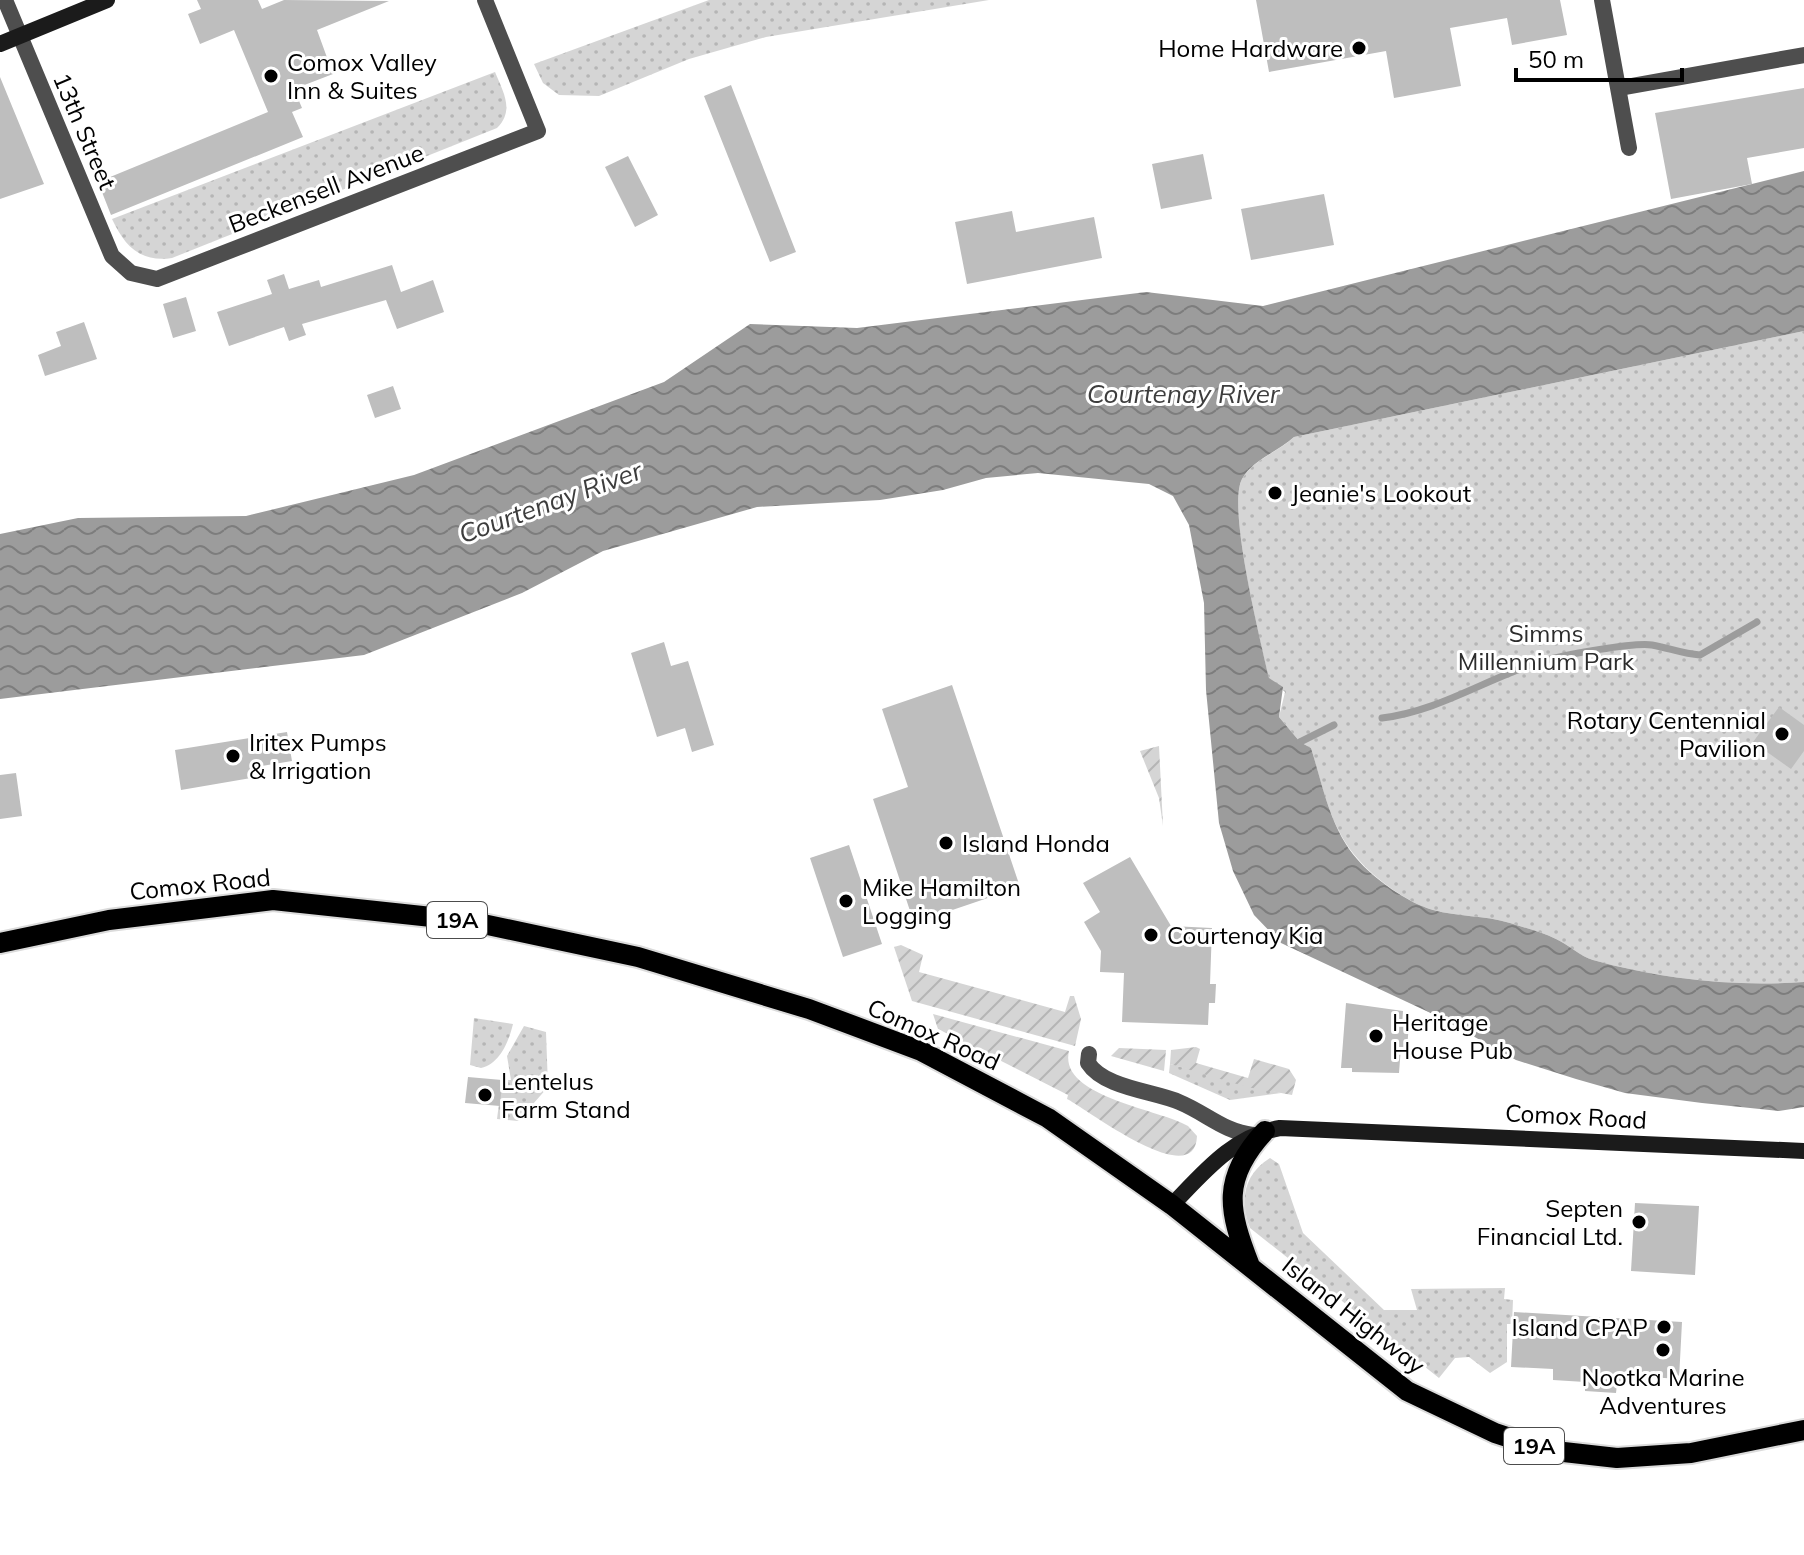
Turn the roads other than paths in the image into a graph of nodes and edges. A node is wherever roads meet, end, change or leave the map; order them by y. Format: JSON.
{"nodes":[{"id":1,"x":5,"y":0,"type":"edge"},
{"id":2,"x":107,"y":0,"type":"edge"},
{"id":3,"x":485,"y":0,"type":"edge"},
{"id":4,"x":1602,"y":0,"type":"edge"},
{"id":5,"x":20,"y":36,"type":"junction"},
{"id":6,"x":0,"y":44,"type":"edge"},
{"id":7,"x":1804,"y":55,"type":"edge"},
{"id":8,"x":1620,"y":88,"type":"junction"},
{"id":9,"x":1629,"y":148,"type":"dead end"},
{"id":10,"x":131,"y":273,"type":"joint"},
{"id":11,"x":0,"y":943,"type":"edge"},
{"id":12,"x":1089,"y":1054,"type":"dead end"},
{"id":13,"x":1259,"y":1133,"type":"junction"},
{"id":14,"x":1804,"y":1151,"type":"edge"},
{"id":15,"x":1172,"y":1205,"type":"junction"},
{"id":16,"x":1250,"y":1266,"type":"junction"},
{"id":17,"x":1804,"y":1430,"type":"edge"}],
"edges":[{"from":1,"to":5,"type":"street","name":"13th Street"},
{"from":2,"to":5,"type":"street"},
{"from":3,"to":10,"type":"street","name":"Beckensell Avenue"},
{"from":4,"to":8,"type":"street"},
{"from":5,"to":6,"type":"street"},
{"from":5,"to":10,"type":"street","name":"13th Street"},
{"from":7,"to":8,"type":"street"},
{"from":8,"to":9,"type":"street"},
{"from":11,"to":15,"type":"main road","name":"Comox Road","number":"19A"},
{"from":12,"to":13,"type":"street"},
{"from":13,"to":14,"type":"street","name":"Comox Road"},
{"from":13,"to":15,"type":"street"},
{"from":13,"to":16,"type":"main road"},
{"from":15,"to":16,"type":"main road","name":"Island Highway","number":"19A"},
{"from":16,"to":17,"type":"main road","name":"Island Highway","number":"19A"}]}
